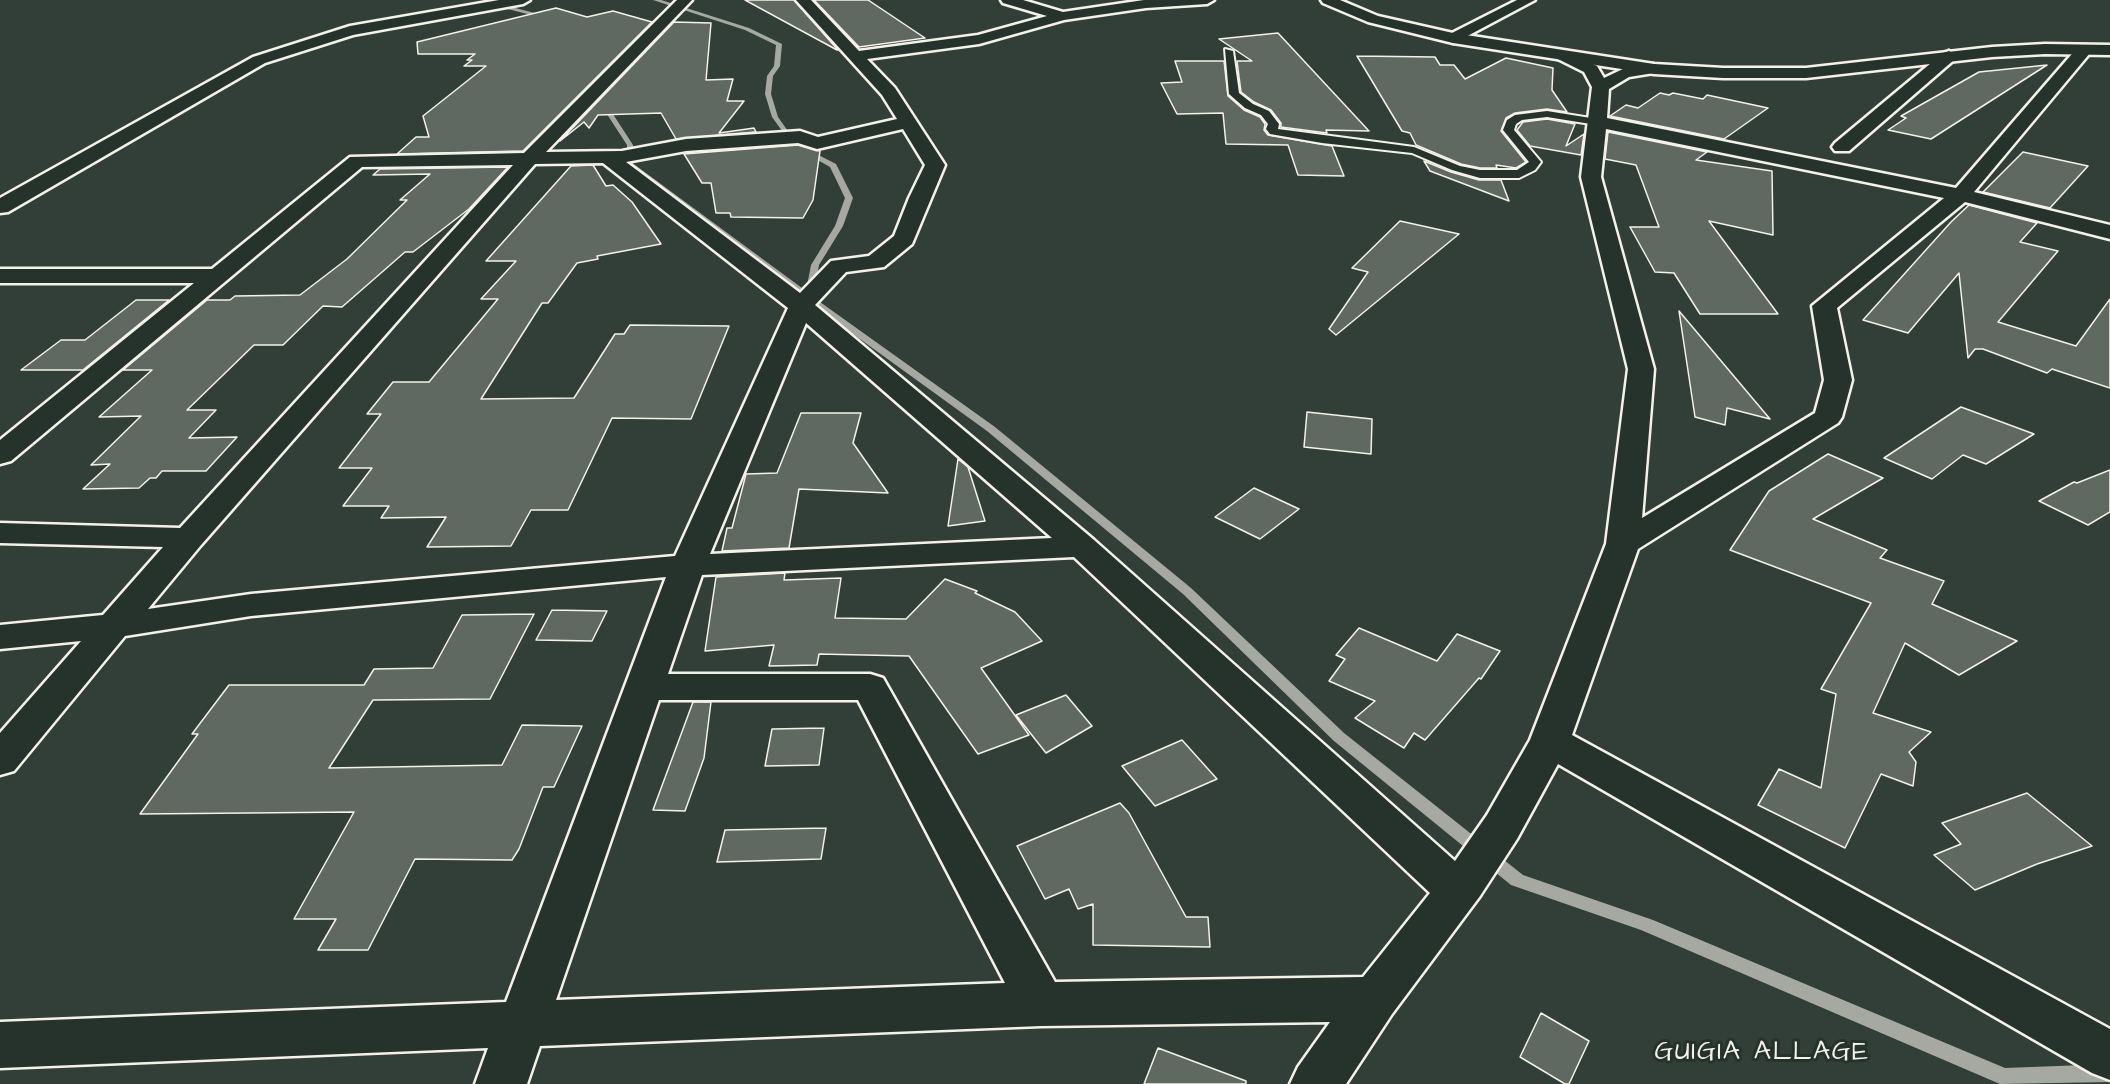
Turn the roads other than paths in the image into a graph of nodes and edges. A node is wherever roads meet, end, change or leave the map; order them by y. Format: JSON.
{"nodes":[{"id":1,"x":454,"y":0,"type":"edge"},
{"id":2,"x":523,"y":0,"type":"edge"},
{"id":3,"x":685,"y":0,"type":"edge"},
{"id":4,"x":803,"y":0,"type":"edge"},
{"id":5,"x":1008,"y":0,"type":"edge"},
{"id":6,"x":1207,"y":0,"type":"edge"},
{"id":7,"x":1328,"y":0,"type":"edge"},
{"id":8,"x":1528,"y":0,"type":"edge"},
{"id":9,"x":480,"y":7,"type":"junction"},
{"id":10,"x":1063,"y":16,"type":"junction"},
{"id":11,"x":1453,"y":38,"type":"junction"},
{"id":12,"x":2084,"y":50,"type":"junction"},
{"id":13,"x":2110,"y":50,"type":"edge"},
{"id":14,"x":1228,"y":51,"type":"dead end"},
{"id":15,"x":856,"y":56,"type":"junction"},
{"id":16,"x":1562,"y":56,"type":"junction"},
{"id":17,"x":1949,"y":56,"type":"junction"},
{"id":18,"x":1654,"y":69,"type":"junction"},
{"id":19,"x":1600,"y":87,"type":"junction"},
{"id":20,"x":908,"y":122,"type":"junction"},
{"id":21,"x":1597,"y":122,"type":"junction"},
{"id":22,"x":1842,"y":147,"type":"dead end"},
{"id":23,"x":607,"y":157,"type":"junction"},
{"id":24,"x":530,"y":158,"type":"junction"},
{"id":25,"x":1961,"y":195,"type":"junction"},
{"id":26,"x":0,"y":207,"type":"edge"},
{"id":27,"x":2110,"y":232,"type":"edge"},
{"id":28,"x":0,"y":276,"type":"edge"},
{"id":29,"x":218,"y":276,"type":"junction"},
{"id":30,"x":801,"y":306,"type":"junction"},
{"id":31,"x":0,"y":455,"type":"edge"},
{"id":32,"x":0,"y":533,"type":"edge"},
{"id":33,"x":189,"y":538,"type":"junction"},
{"id":34,"x":1623,"y":544,"type":"junction"},
{"id":35,"x":1082,"y":547,"type":"junction"},
{"id":36,"x":688,"y":565,"type":"junction"},
{"id":37,"x":115,"y":626,"type":"junction"},
{"id":38,"x":0,"y":637,"type":"edge"},
{"id":39,"x":644,"y":687,"type":"junction"},
{"id":40,"x":1550,"y":741,"type":"junction"},
{"id":41,"x":0,"y":760,"type":"edge"},
{"id":42,"x":1461,"y":887,"type":"junction"},
{"id":43,"x":1375,"y":999,"type":"junction"},
{"id":44,"x":1041,"y":1004,"type":"junction"},
{"id":45,"x":523,"y":1025,"type":"junction"},
{"id":46,"x":0,"y":1045,"type":"edge"},
{"id":47,"x":2110,"y":1056,"type":"edge"},
{"id":48,"x":501,"y":1084,"type":"edge"},
{"id":49,"x":1316,"y":1084,"type":"edge"}],
"edges":[{"from":1,"to":9,"type":"street"},
{"from":2,"to":9,"type":"street"},
{"from":3,"to":24,"type":"street"},
{"from":4,"to":15,"type":"street"},
{"from":5,"to":10,"type":"street"},
{"from":6,"to":10,"type":"street"},
{"from":7,"to":11,"type":"street"},
{"from":8,"to":11,"type":"street"},
{"from":9,"to":26,"type":"street"},
{"from":10,"to":15,"type":"street"},
{"from":11,"to":16,"type":"street"},
{"from":12,"to":13,"type":"street"},
{"from":12,"to":17,"type":"street"},
{"from":12,"to":25,"type":"street"},
{"from":14,"to":21,"type":"lane"},
{"from":15,"to":20,"type":"street"},
{"from":16,"to":18,"type":"street"},
{"from":16,"to":19,"type":"street"},
{"from":17,"to":18,"type":"street"},
{"from":17,"to":22,"type":"street"},
{"from":18,"to":19,"type":"street"},
{"from":19,"to":21,"type":"street"},
{"from":20,"to":23,"type":"street"},
{"from":20,"to":30,"type":"street"},
{"from":21,"to":25,"type":"street"},
{"from":21,"to":34,"type":"street"},
{"from":23,"to":24,"type":"street"},
{"from":23,"to":30,"type":"street"},
{"from":24,"to":29,"type":"street"},
{"from":24,"to":33,"type":"street"},
{"from":25,"to":27,"type":"street"},
{"from":25,"to":34,"type":"street"},
{"from":28,"to":29,"type":"street"},
{"from":29,"to":31,"type":"street"},
{"from":30,"to":35,"type":"street"},
{"from":30,"to":36,"type":"street"},
{"from":32,"to":33,"type":"street"},
{"from":33,"to":37,"type":"street"},
{"from":34,"to":40,"type":"street"},
{"from":35,"to":36,"type":"street"},
{"from":35,"to":42,"type":"street"},
{"from":36,"to":37,"type":"street"},
{"from":36,"to":39,"type":"street"},
{"from":37,"to":38,"type":"street"},
{"from":37,"to":41,"type":"street"},
{"from":39,"to":44,"type":"street"},
{"from":39,"to":45,"type":"street"},
{"from":40,"to":42,"type":"street"},
{"from":40,"to":47,"type":"street"},
{"from":42,"to":43,"type":"street"},
{"from":43,"to":44,"type":"street"},
{"from":43,"to":49,"type":"street"},
{"from":44,"to":45,"type":"street"},
{"from":45,"to":46,"type":"street"},
{"from":45,"to":48,"type":"street"}]}
